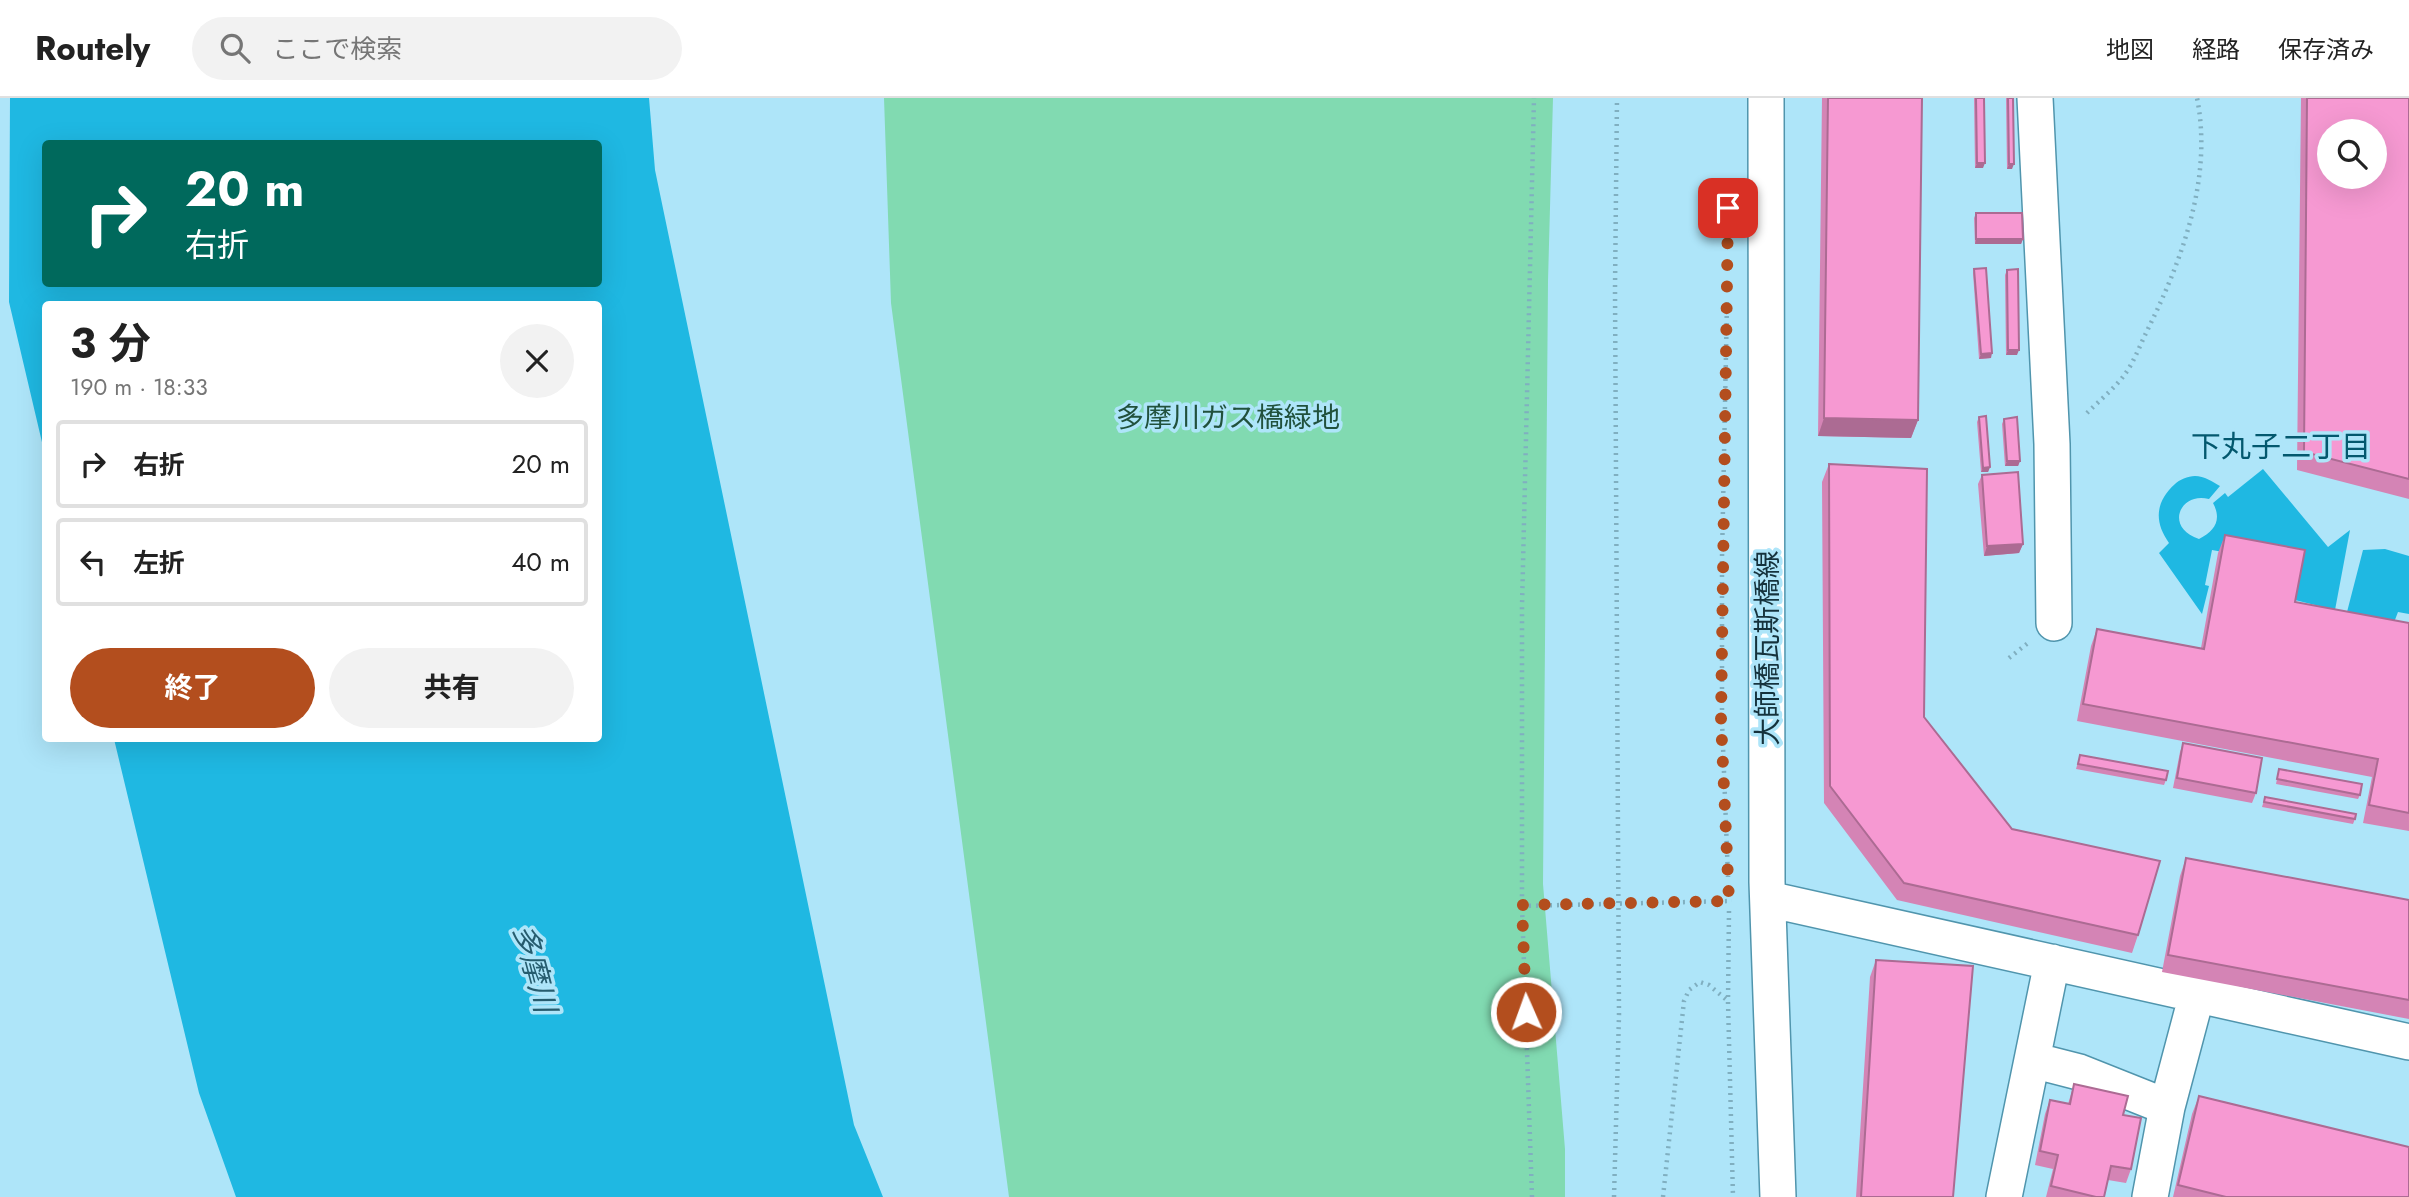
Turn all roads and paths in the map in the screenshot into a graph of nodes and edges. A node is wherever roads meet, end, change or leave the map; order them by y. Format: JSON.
{"nodes":[{"id":1,"x":1534,"y":98,"type":"edge"},
{"id":2,"x":1617,"y":98,"type":"edge"},
{"id":3,"x":1766,"y":98,"type":"edge"},
{"id":4,"x":2035,"y":98,"type":"edge"},
{"id":5,"x":2197,"y":98,"type":"edge"},
{"id":6,"x":1727,"y":291,"type":"dead end"},
{"id":7,"x":2052,"y":444,"type":"junction"},
{"id":8,"x":2054,"y":623,"type":"dead end"},
{"id":9,"x":1768,"y":899,"type":"junction"},
{"id":10,"x":1729,"y":901,"type":"junction"},
{"id":11,"x":1619,"y":904,"type":"junction"},
{"id":12,"x":1522,"y":905,"type":"junction"},
{"id":13,"x":2052,"y":962,"type":"junction"},
{"id":14,"x":2197,"y":994,"type":"junction"},
{"id":15,"x":1728,"y":1002,"type":"junction"},
{"id":16,"x":2409,"y":1042,"type":"edge"},
{"id":17,"x":2032,"y":1060,"type":"junction"},
{"id":18,"x":2167,"y":1107,"type":"junction"},
{"id":19,"x":1532,"y":1197,"type":"edge"},
{"id":20,"x":1614,"y":1197,"type":"edge"},
{"id":21,"x":1662,"y":1197,"type":"edge"},
{"id":22,"x":1733,"y":1197,"type":"edge"},
{"id":23,"x":1778,"y":1197,"type":"edge"},
{"id":24,"x":2004,"y":1197,"type":"edge"},
{"id":25,"x":2150,"y":1197,"type":"edge"}],
"edges":[{"from":1,"to":12,"type":"path"},
{"from":2,"to":11,"type":"path"},
{"from":3,"to":9,"type":"street","name":"大師橋瓦斯橋線"},
{"from":4,"to":7,"type":"street"},
{"from":5,"to":7,"type":"path"},
{"from":6,"to":10,"type":"path"},
{"from":7,"to":8,"type":"street"},
{"from":9,"to":13,"type":"street"},
{"from":9,"to":23,"type":"street","name":"大師橋瓦斯橋線"},
{"from":10,"to":11,"type":"path"},
{"from":10,"to":15,"type":"path"},
{"from":11,"to":12,"type":"path"},
{"from":11,"to":20,"type":"path"},
{"from":12,"to":19,"type":"path"},
{"from":13,"to":14,"type":"street"},
{"from":13,"to":17,"type":"street"},
{"from":14,"to":16,"type":"street"},
{"from":14,"to":18,"type":"street"},
{"from":15,"to":21,"type":"path"},
{"from":15,"to":22,"type":"path"},
{"from":17,"to":18,"type":"street"},
{"from":17,"to":24,"type":"street"},
{"from":18,"to":25,"type":"street"}]}
